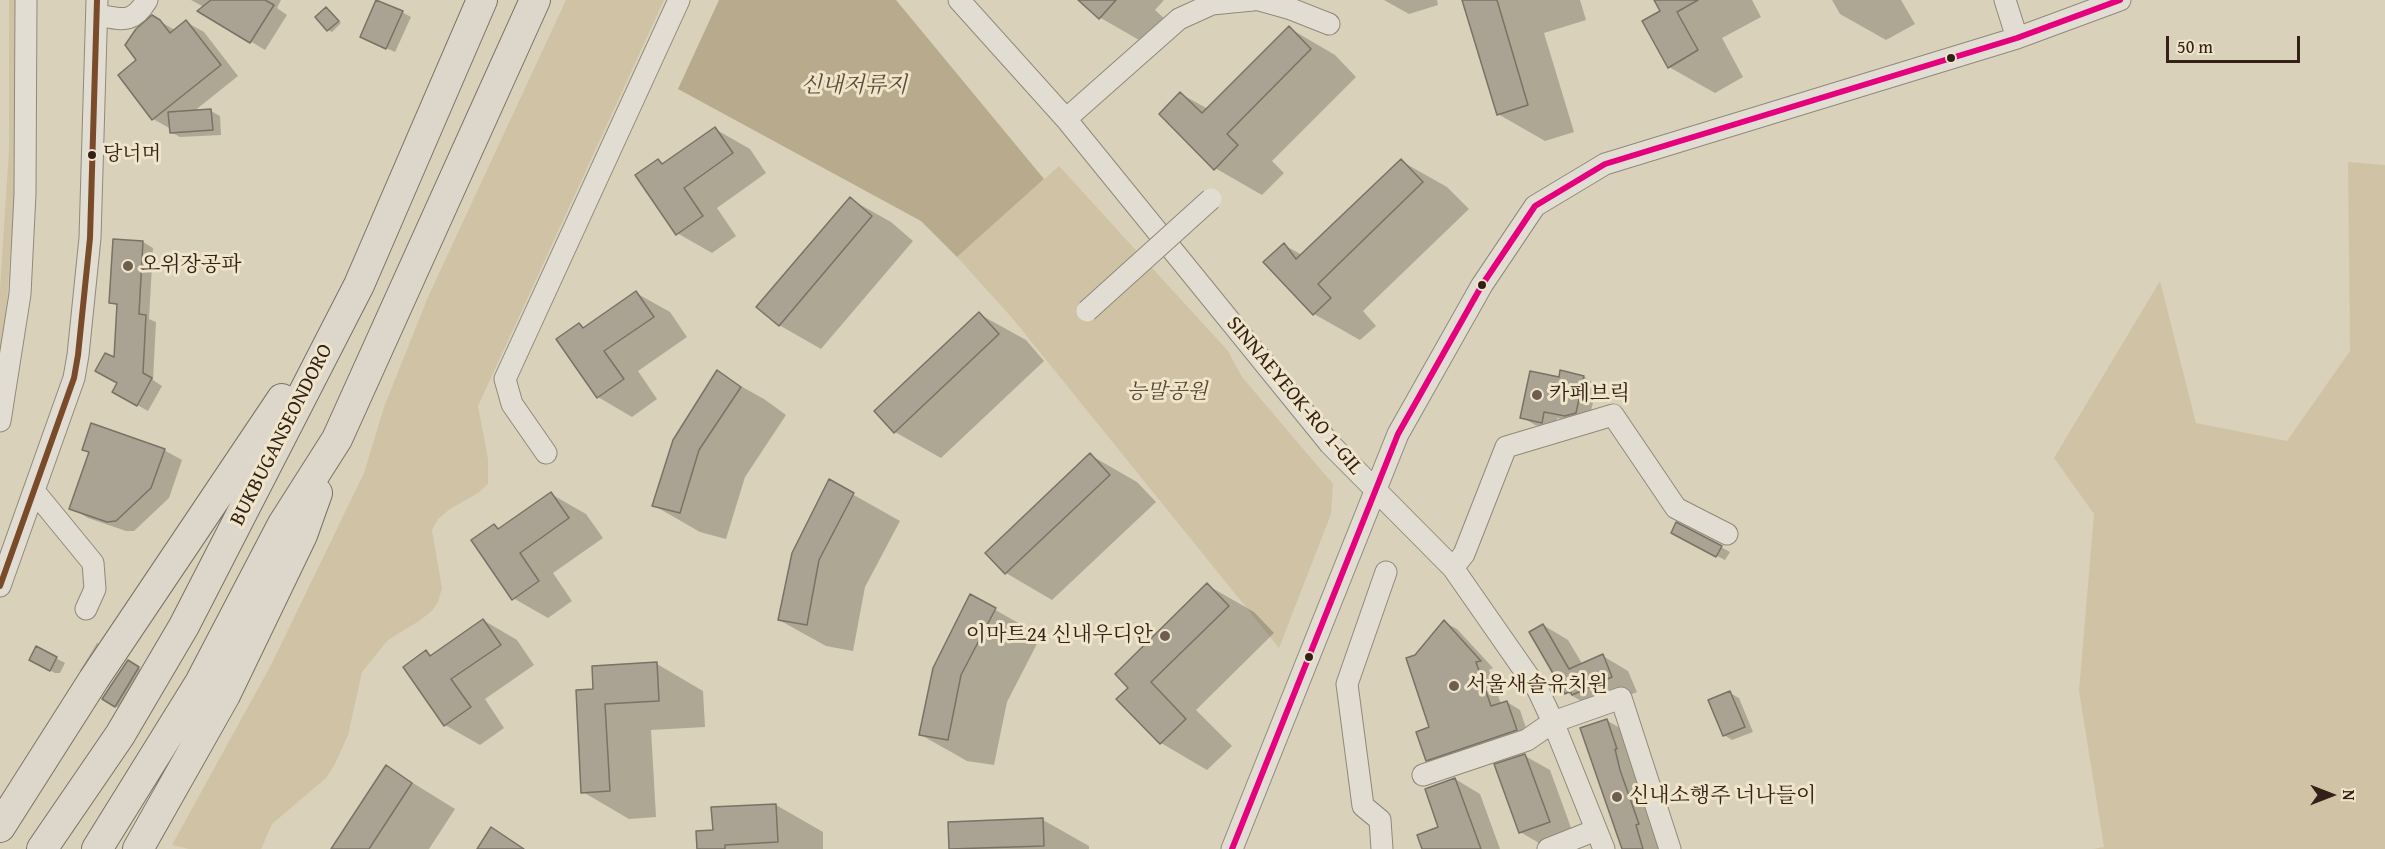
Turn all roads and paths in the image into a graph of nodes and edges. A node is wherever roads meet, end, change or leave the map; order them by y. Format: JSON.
{"nodes":[{"id":1,"x":26,"y":0,"type":"edge"},
{"id":2,"x":147,"y":0,"type":"edge"},
{"id":3,"x":482,"y":0,"type":"edge"},
{"id":4,"x":535,"y":0,"type":"edge"},
{"id":5,"x":679,"y":0,"type":"edge"},
{"id":6,"x":958,"y":0,"type":"edge"},
{"id":7,"x":1253,"y":0,"type":"edge"},
{"id":8,"x":1259,"y":0,"type":"edge"},
{"id":9,"x":2005,"y":0,"type":"edge"},
{"id":10,"x":2120,"y":0,"type":"edge"},
{"id":11,"x":97,"y":8,"type":"edge"},
{"id":12,"x":1329,"y":24,"type":"dead end"},
{"id":13,"x":2018,"y":38,"type":"junction"},
{"id":14,"x":1066,"y":119,"type":"junction"},
{"id":15,"x":1211,"y":199,"type":"dead end"},
{"id":16,"x":359,"y":285,"type":"junction"},
{"id":17,"x":1087,"y":311,"type":"dead end"},
{"id":18,"x":0,"y":421,"type":"edge"},
{"id":19,"x":337,"y":439,"type":"junction"},
{"id":20,"x":546,"y":453,"type":"dead end"},
{"id":21,"x":34,"y":491,"type":"junction"},
{"id":22,"x":1376,"y":491,"type":"junction"},
{"id":23,"x":1727,"y":534,"type":"dead end"},
{"id":24,"x":1453,"y":568,"type":"junction"},
{"id":25,"x":1386,"y":572,"type":"dead end"},
{"id":26,"x":0,"y":586,"type":"edge"},
{"id":27,"x":86,"y":609,"type":"dead end"},
{"id":28,"x":1553,"y":722,"type":"junction"},
{"id":29,"x":120,"y":735,"type":"junction"},
{"id":30,"x":1423,"y":775,"type":"dead end"},
{"id":31,"x":0,"y":826,"type":"edge"},
{"id":32,"x":1600,"y":839,"type":"edge"},
{"id":33,"x":30,"y":849,"type":"edge"},
{"id":34,"x":42,"y":849,"type":"edge"},
{"id":35,"x":97,"y":849,"type":"edge"},
{"id":36,"x":138,"y":849,"type":"edge"},
{"id":37,"x":1232,"y":849,"type":"edge"},
{"id":38,"x":1382,"y":849,"type":"edge"},
{"id":39,"x":1548,"y":849,"type":"edge"},
{"id":40,"x":1670,"y":849,"type":"edge"}],
"edges":[{"from":1,"to":18,"type":"street"},
{"from":2,"to":11,"type":"street"},
{"from":3,"to":16,"type":"highway","name":"BUKBUGANSEONDORO"},
{"from":4,"to":19,"type":"highway","name":"BUKBUGANSEONDORO"},
{"from":5,"to":20,"type":"street"},
{"from":6,"to":14,"type":"street","name":"SINNAEYEOK-RO 1-GIL"},
{"from":7,"to":14,"type":"street"},
{"from":8,"to":12,"type":"street"},
{"from":9,"to":13,"type":"street"},
{"from":10,"to":13,"type":"street"},
{"from":11,"to":21,"type":"street"},
{"from":13,"to":22,"type":"street"},
{"from":14,"to":22,"type":"street","name":"SINNAEYEOK-RO 1-GIL"},
{"from":15,"to":17,"type":"street","bridge":true},
{"from":16,"to":29,"type":"highway","name":"BUKBUGANSEONDORO"},
{"from":16,"to":31,"type":"highway"},
{"from":19,"to":35,"type":"highway","name":"BUKBUGANSEONDORO"},
{"from":19,"to":36,"type":"highway"},
{"from":21,"to":26,"type":"street"},
{"from":21,"to":27,"type":"street"},
{"from":22,"to":24,"type":"street","name":"SINNAEYEOK-RO 1-GIL"},
{"from":22,"to":37,"type":"street"},
{"from":23,"to":24,"type":"street"},
{"from":24,"to":28,"type":"street","name":"SINNAEYEOK-RO 1-GIL"},
{"from":25,"to":38,"type":"street"},
{"from":28,"to":30,"type":"street"},
{"from":28,"to":32,"type":"street","name":"SINNAEYEOK-RO 1-GIL"},
{"from":28,"to":40,"type":"street"},
{"from":29,"to":33,"type":"highway"},
{"from":29,"to":34,"type":"highway","name":"BUKBUGANSEONDORO"},
{"from":32,"to":39,"type":"street"}]}
